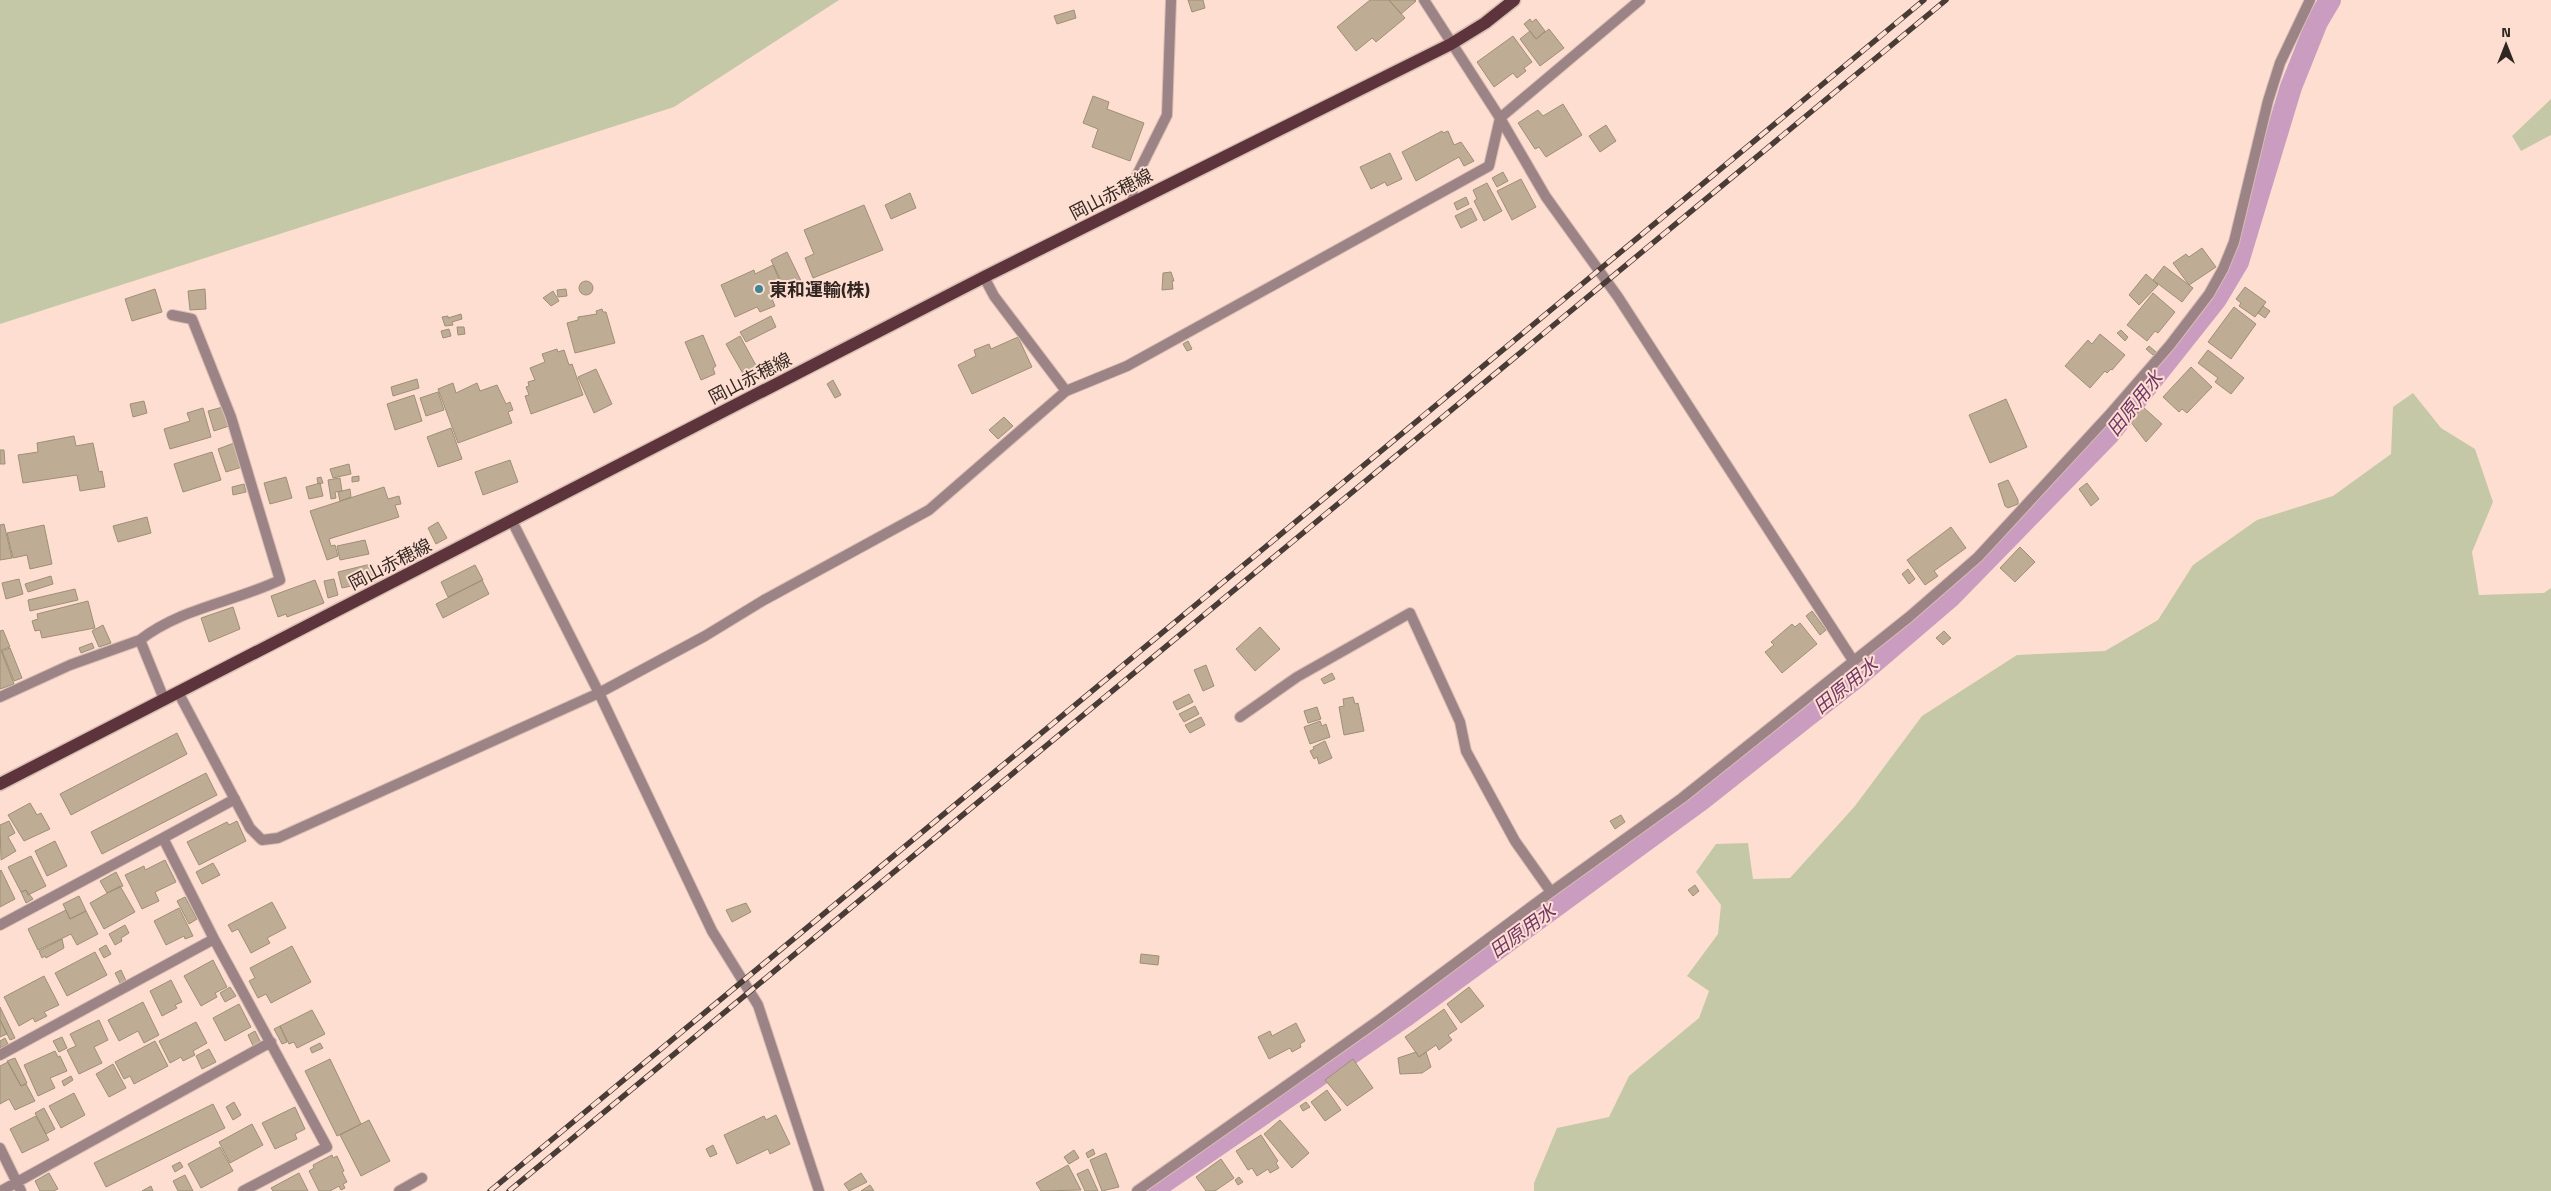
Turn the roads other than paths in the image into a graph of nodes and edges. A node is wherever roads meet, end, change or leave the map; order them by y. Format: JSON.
{"nodes":[{"id":1,"x":1171,"y":0,"type":"edge"},
{"id":2,"x":1424,"y":0,"type":"edge"},
{"id":3,"x":1514,"y":0,"type":"edge"},
{"id":4,"x":1640,"y":0,"type":"edge"},
{"id":5,"x":2310,"y":0,"type":"edge"},
{"id":6,"x":1451,"y":44,"type":"junction"},
{"id":7,"x":1500,"y":118,"type":"junction"},
{"id":8,"x":1132,"y":203,"type":"junction"},
{"id":9,"x":984,"y":277,"type":"junction"},
{"id":10,"x":172,"y":315,"type":"dead end"},
{"id":11,"x":1066,"y":391,"type":"junction"},
{"id":12,"x":512,"y":521,"type":"junction"},
{"id":13,"x":140,"y":640,"type":"junction"},
{"id":14,"x":1854,"y":662,"type":"junction"},
{"id":15,"x":178,"y":692,"type":"junction"},
{"id":16,"x":599,"y":693,"type":"junction"},
{"id":17,"x":0,"y":697,"type":"edge"},
{"id":18,"x":164,"y":699,"type":"junction"},
{"id":19,"x":1240,"y":717,"type":"dead end"},
{"id":20,"x":0,"y":784,"type":"edge"},
{"id":21,"x":235,"y":799,"type":"junction"},
{"id":22,"x":163,"y":838,"type":"junction"},
{"id":23,"x":1551,"y":892,"type":"junction"},
{"id":24,"x":0,"y":925,"type":"edge"},
{"id":25,"x":214,"y":939,"type":"junction"},
{"id":26,"x":271,"y":1042,"type":"junction"},
{"id":27,"x":0,"y":1054,"type":"edge"},
{"id":28,"x":0,"y":1148,"type":"edge"},
{"id":29,"x":422,"y":1178,"type":"dead end"},
{"id":30,"x":16,"y":1181,"type":"junction"},
{"id":31,"x":1,"y":1191,"type":"edge"},
{"id":32,"x":21,"y":1191,"type":"edge"},
{"id":33,"x":243,"y":1191,"type":"edge"},
{"id":34,"x":399,"y":1191,"type":"edge"},
{"id":35,"x":819,"y":1191,"type":"edge"},
{"id":36,"x":1137,"y":1191,"type":"edge"}],
"edges":[{"from":1,"to":8,"type":"street"},
{"from":2,"to":6,"type":"street"},
{"from":3,"to":6,"type":"main road","name":"岡山赤穂線"},
{"from":4,"to":7,"type":"street"},
{"from":5,"to":14,"type":"street"},
{"from":6,"to":7,"type":"street"},
{"from":6,"to":8,"type":"main road","name":"岡山赤穂線"},
{"from":7,"to":11,"type":"street"},
{"from":7,"to":14,"type":"street"},
{"from":8,"to":9,"type":"main road","name":"岡山赤穂線"},
{"from":9,"to":11,"type":"street"},
{"from":9,"to":12,"type":"main road","name":"岡山赤穂線"},
{"from":10,"to":13,"type":"street"},
{"from":11,"to":16,"type":"street"},
{"from":12,"to":15,"type":"main road","name":"岡山赤穂線"},
{"from":12,"to":16,"type":"street"},
{"from":13,"to":17,"type":"street"},
{"from":13,"to":18,"type":"street"},
{"from":14,"to":23,"type":"street"},
{"from":15,"to":18,"type":"main road","name":"岡山赤穂線"},
{"from":15,"to":21,"type":"street"},
{"from":16,"to":21,"type":"street"},
{"from":16,"to":35,"type":"street"},
{"from":18,"to":20,"type":"main road","name":"岡山赤穂線"},
{"from":19,"to":23,"type":"street"},
{"from":21,"to":22,"type":"street"},
{"from":22,"to":24,"type":"street"},
{"from":22,"to":25,"type":"street"},
{"from":23,"to":36,"type":"street"},
{"from":25,"to":26,"type":"street"},
{"from":25,"to":27,"type":"street"},
{"from":26,"to":30,"type":"street"},
{"from":26,"to":33,"type":"street"},
{"from":28,"to":30,"type":"street"},
{"from":29,"to":34,"type":"street"},
{"from":30,"to":31,"type":"street"},
{"from":30,"to":32,"type":"street"}]}
